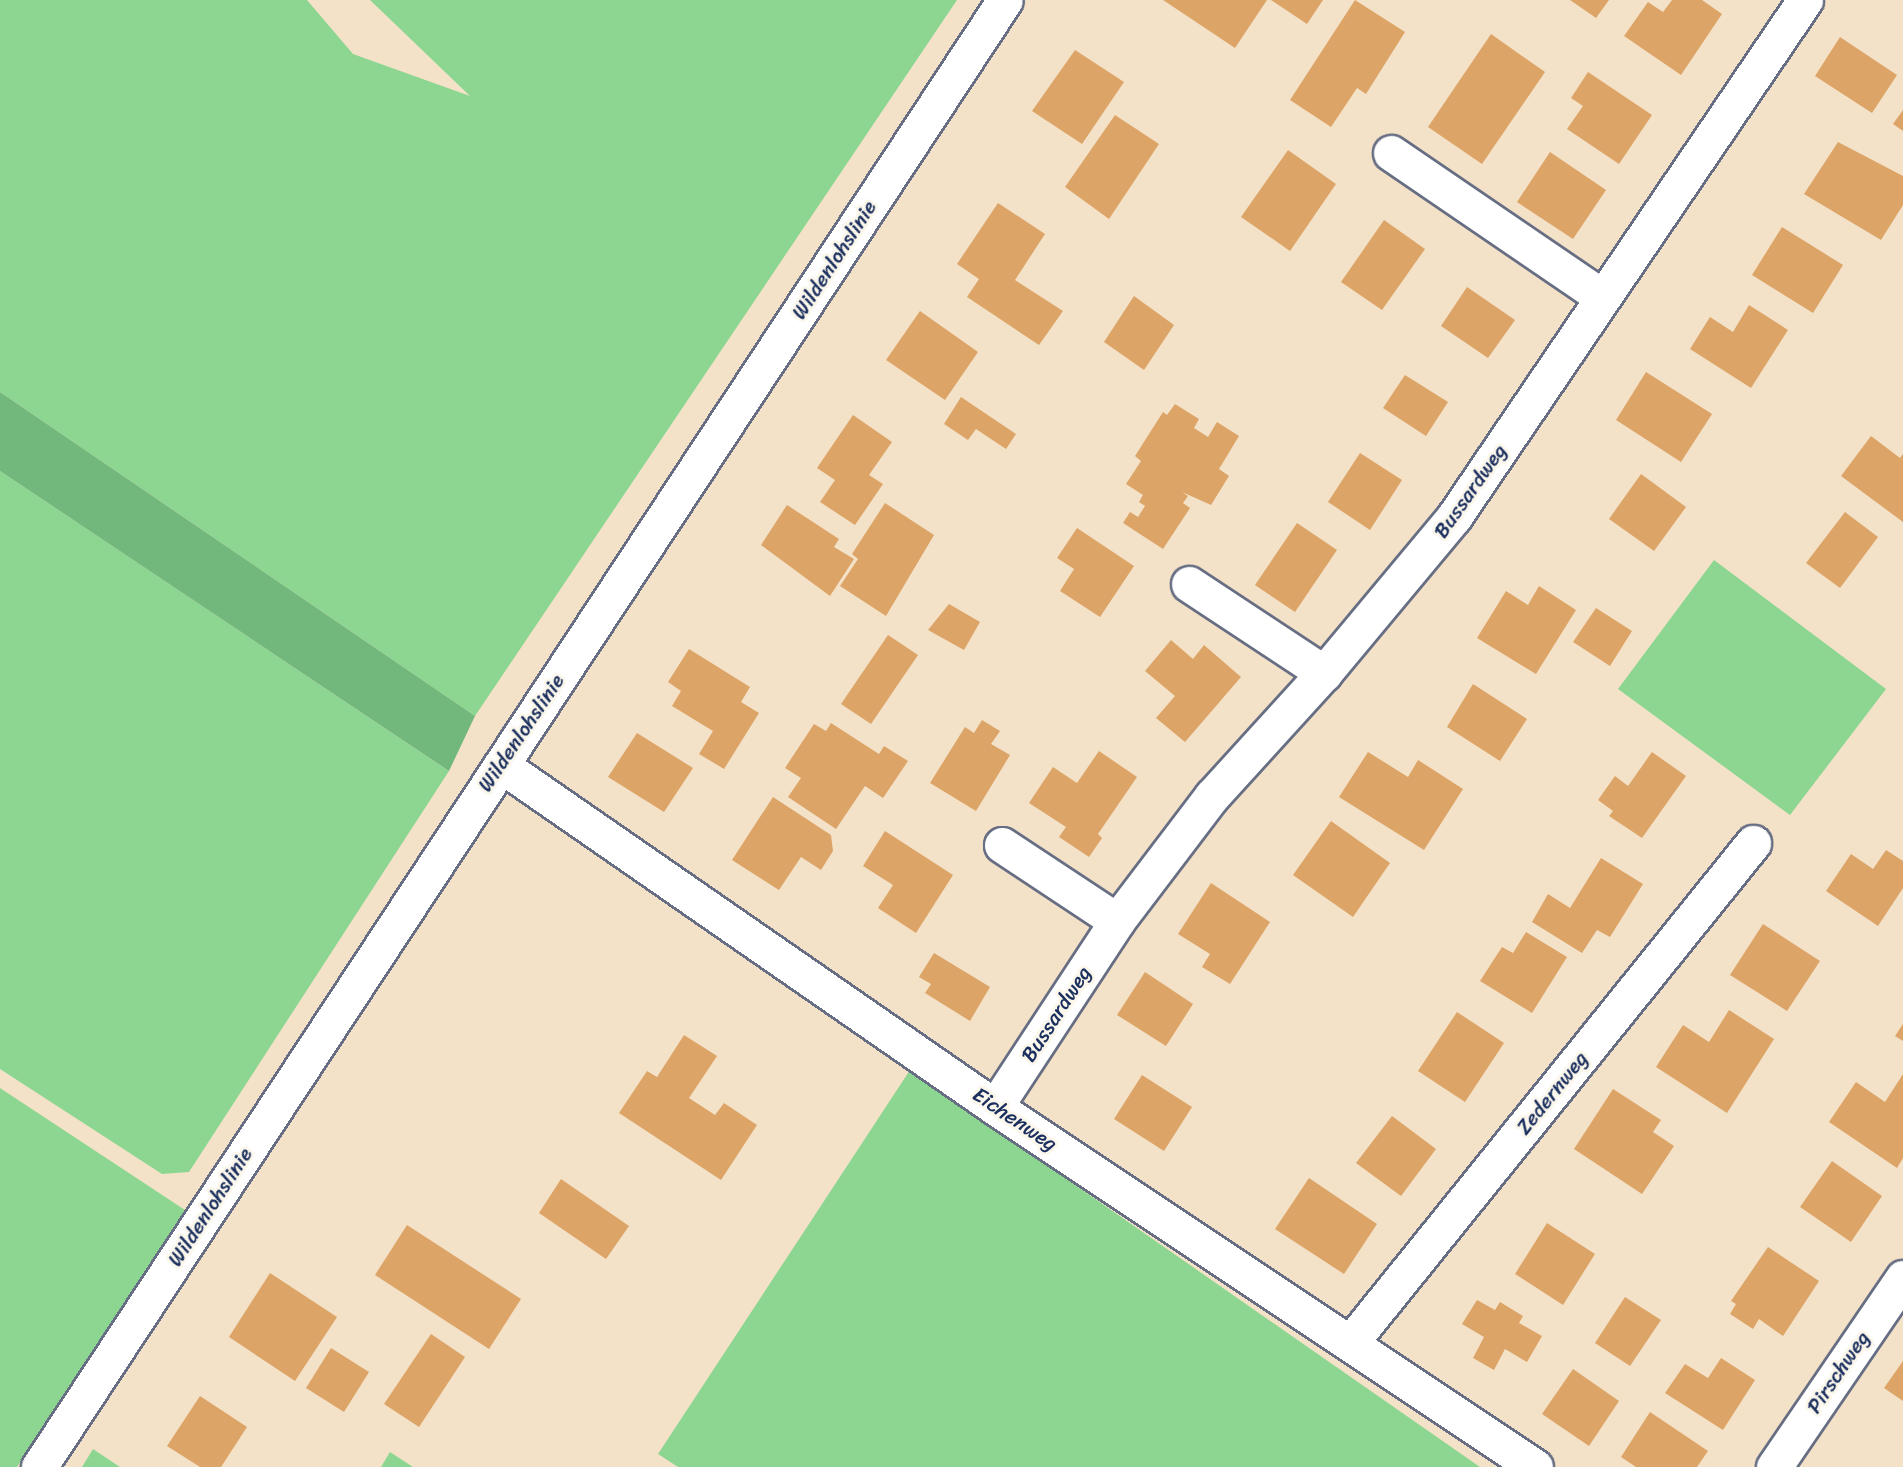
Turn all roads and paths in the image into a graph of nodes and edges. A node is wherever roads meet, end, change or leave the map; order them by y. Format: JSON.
{"nodes":[{"id":1,"x":1005,"y":0,"type":"edge"},
{"id":2,"x":1805,"y":0,"type":"edge"},
{"id":3,"x":1391,"y":153,"type":"dead end"},
{"id":4,"x":1602,"y":298,"type":"junction"},
{"id":5,"x":1189,"y":584,"type":"dead end"},
{"id":6,"x":1324,"y":673,"type":"junction"},
{"id":7,"x":500,"y":765,"type":"junction"},
{"id":8,"x":1753,"y":843,"type":"dead end"},
{"id":9,"x":1002,"y":845,"type":"dead end"},
{"id":10,"x":1117,"y":920,"type":"junction"},
{"id":11,"x":995,"y":1107,"type":"junction"},
{"id":12,"x":1903,"y":1278,"type":"edge"},
{"id":13,"x":1351,"y":1342,"type":"junction"},
{"id":14,"x":39,"y":1467,"type":"edge"},
{"id":15,"x":1535,"y":1467,"type":"edge"},
{"id":16,"x":1774,"y":1467,"type":"edge"}],
"edges":[{"from":1,"to":7,"type":"street","name":"Wildenlohslinie"},
{"from":2,"to":4,"type":"street","name":"Bussardweg"},
{"from":3,"to":4,"type":"street"},
{"from":4,"to":6,"type":"street","name":"Bussardweg"},
{"from":5,"to":6,"type":"street"},
{"from":6,"to":10,"type":"street","name":"Bussardweg"},
{"from":7,"to":11,"type":"street","name":"Eichenweg"},
{"from":7,"to":14,"type":"street","name":"Wildenlohslinie"},
{"from":8,"to":13,"type":"street","name":"Zedernweg"},
{"from":9,"to":10,"type":"street"},
{"from":10,"to":11,"type":"street","name":"Bussardweg"},
{"from":11,"to":13,"type":"street","name":"Eichenweg"},
{"from":12,"to":16,"type":"street","name":"Pirschweg"},
{"from":13,"to":15,"type":"street","name":"Eichenweg"}]}
